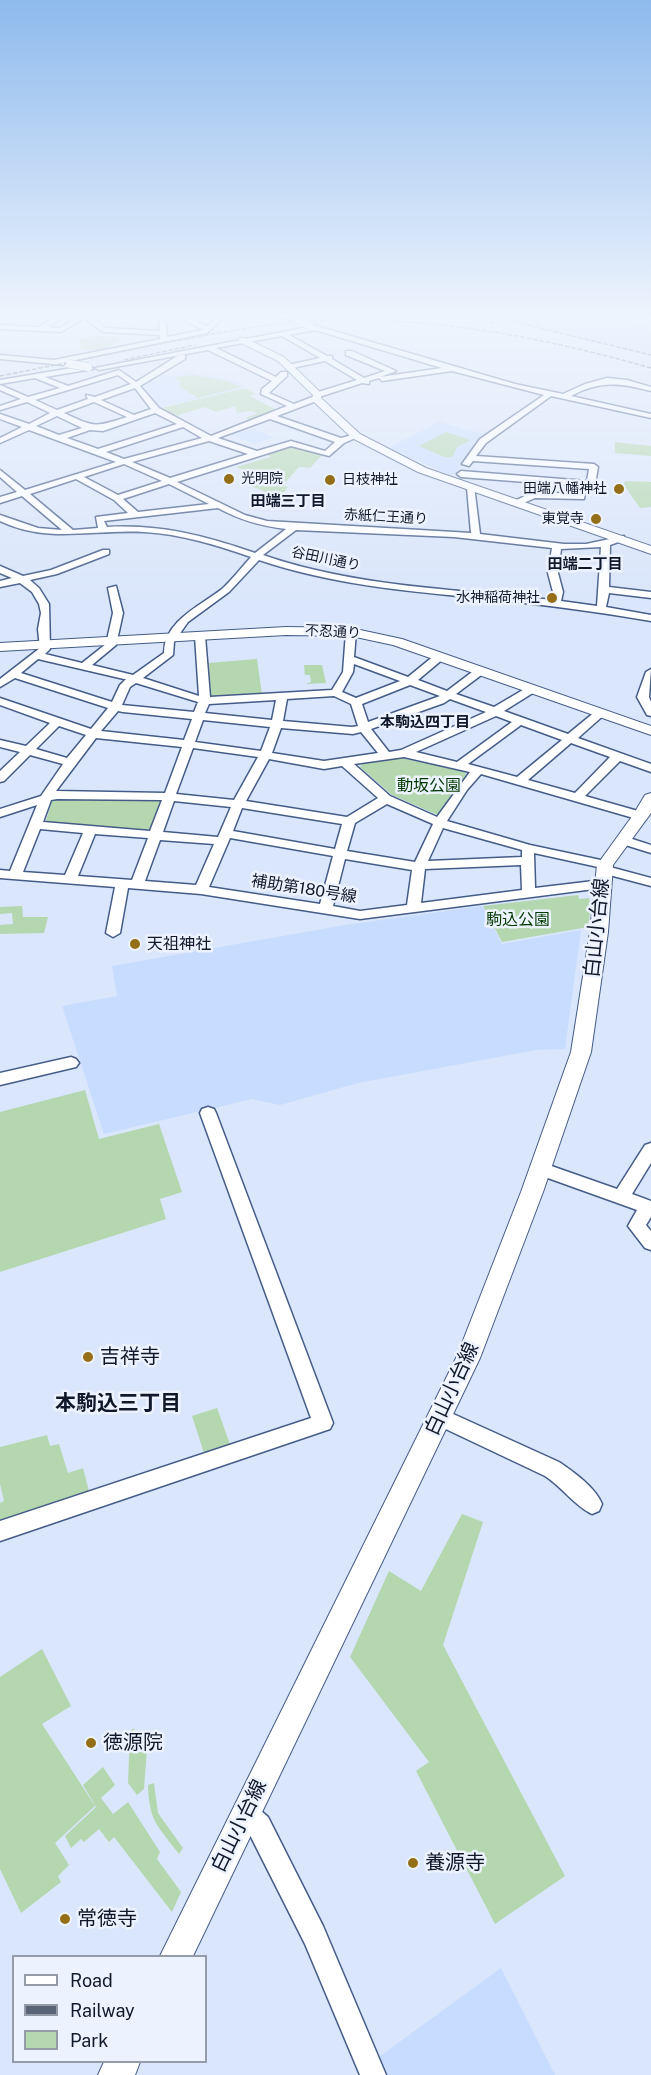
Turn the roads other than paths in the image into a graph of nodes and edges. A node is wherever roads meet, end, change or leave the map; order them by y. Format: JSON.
{"nodes":[{"id":1,"x":60,"y":412,"type":"edge"},
{"id":2,"x":120,"y":412,"type":"edge"},
{"id":3,"x":150,"y":412,"type":"edge"},
{"id":4,"x":159,"y":412,"type":"edge"},
{"id":5,"x":280,"y":412,"type":"edge"},
{"id":6,"x":332,"y":412,"type":"edge"},
{"id":7,"x":525,"y":412,"type":"edge"},
{"id":8,"x":632,"y":412,"type":"edge"},
{"id":9,"x":57,"y":413,"type":"junction"},
{"id":10,"x":0,"y":416,"type":"edge"},
{"id":11,"x":270,"y":416,"type":"junction"},
{"id":12,"x":651,"y":416,"type":"edge"},
{"id":13,"x":132,"y":417,"type":"junction"},
{"id":14,"x":112,"y":425,"type":"junction"},
{"id":15,"x":182,"y":425,"type":"junction"},
{"id":16,"x":29,"y":427,"type":"junction"},
{"id":17,"x":89,"y":428,"type":"junction"},
{"id":18,"x":356,"y":436,"type":"junction"},
{"id":19,"x":59,"y":438,"type":"junction"},
{"id":20,"x":141,"y":438,"type":"junction"},
{"id":21,"x":208,"y":438,"type":"junction"},
{"id":22,"x":0,"y":440,"type":"edge"},
{"id":23,"x":341,"y":441,"type":"junction"},
{"id":24,"x":165,"y":449,"type":"junction"},
{"id":25,"x":98,"y":452,"type":"junction"},
{"id":26,"x":257,"y":453,"type":"junction"},
{"id":27,"x":469,"y":458,"type":"junction"},
{"id":28,"x":125,"y":461,"type":"junction"},
{"id":29,"x":0,"y":473,"type":"edge"},
{"id":30,"x":77,"y":476,"type":"junction"},
{"id":31,"x":458,"y":478,"type":"junction"},
{"id":32,"x":172,"y":481,"type":"junction"},
{"id":33,"x":582,"y":484,"type":"junction"},
{"id":34,"x":471,"y":488,"type":"junction"},
{"id":35,"x":24,"y":492,"type":"junction"},
{"id":36,"x":117,"y":498,"type":"junction"},
{"id":37,"x":0,"y":500,"type":"edge"},
{"id":38,"x":517,"y":503,"type":"junction"},
{"id":39,"x":217,"y":506,"type":"junction"},
{"id":40,"x":136,"y":515,"type":"junction"},
{"id":41,"x":0,"y":518,"type":"edge"},
{"id":42,"x":294,"y":527,"type":"junction"},
{"id":43,"x":103,"y":530,"type":"junction"},
{"id":44,"x":69,"y":531,"type":"junction"},
{"id":45,"x":476,"y":535,"type":"junction"},
{"id":46,"x":626,"y":540,"type":"junction"},
{"id":47,"x":557,"y":546,"type":"junction"},
{"id":48,"x":606,"y":546,"type":"junction"},
{"id":49,"x":651,"y":550,"type":"edge"},
{"id":50,"x":106,"y":552,"type":"dead end"},
{"id":51,"x":257,"y":556,"type":"junction"},
{"id":52,"x":0,"y":569,"type":"edge"},
{"id":53,"x":24,"y":579,"type":"junction"},
{"id":54,"x":0,"y":584,"type":"edge"},
{"id":55,"x":113,"y":588,"type":"dead end"},
{"id":56,"x":604,"y":588,"type":"junction"},
{"id":57,"x":651,"y":595,"type":"edge"},
{"id":58,"x":556,"y":604,"type":"junction"},
{"id":59,"x":601,"y":609,"type":"junction"},
{"id":60,"x":651,"y":618,"type":"edge"},
{"id":61,"x":351,"y":632,"type":"junction"},
{"id":62,"x":200,"y":636,"type":"junction"},
{"id":63,"x":172,"y":637,"type":"junction"},
{"id":64,"x":112,"y":641,"type":"junction"},
{"id":65,"x":0,"y":647,"type":"edge"},
{"id":66,"x":42,"y":650,"type":"junction"},
{"id":67,"x":439,"y":657,"type":"junction"},
{"id":68,"x":349,"y":659,"type":"junction"},
{"id":69,"x":84,"y":666,"type":"junction"},
{"id":70,"x":480,"y":671,"type":"junction"},
{"id":71,"x":651,"y":672,"type":"edge"},
{"id":72,"x":13,"y":674,"type":"junction"},
{"id":73,"x":134,"y":678,"type":"junction"},
{"id":74,"x":410,"y":681,"type":"junction"},
{"id":75,"x":0,"y":684,"type":"edge"},
{"id":76,"x":532,"y":689,"type":"junction"},
{"id":77,"x":336,"y":693,"type":"junction"},
{"id":78,"x":450,"y":695,"type":"junction"},
{"id":79,"x":282,"y":696,"type":"junction"},
{"id":80,"x":205,"y":699,"type":"junction"},
{"id":81,"x":0,"y":701,"type":"edge"},
{"id":82,"x":356,"y":702,"type":"junction"},
{"id":83,"x":115,"y":707,"type":"junction"},
{"id":84,"x":496,"y":711,"type":"junction"},
{"id":85,"x":600,"y":713,"type":"junction"},
{"id":86,"x":651,"y":713,"type":"edge"},
{"id":87,"x":197,"y":717,"type":"junction"},
{"id":88,"x":520,"y":720,"type":"junction"},
{"id":89,"x":58,"y":721,"type":"junction"},
{"id":90,"x":277,"y":724,"type":"junction"},
{"id":91,"x":364,"y":728,"type":"junction"},
{"id":92,"x":651,"y":731,"type":"edge"},
{"id":93,"x":93,"y":734,"type":"junction"},
{"id":94,"x":571,"y":738,"type":"junction"},
{"id":95,"x":0,"y":743,"type":"edge"},
{"id":96,"x":187,"y":745,"type":"junction"},
{"id":97,"x":27,"y":752,"type":"junction"},
{"id":98,"x":404,"y":753,"type":"junction"},
{"id":99,"x":266,"y":754,"type":"junction"},
{"id":100,"x":386,"y":756,"type":"junction"},
{"id":101,"x":618,"y":756,"type":"junction"},
{"id":102,"x":70,"y":762,"type":"junction"},
{"id":103,"x":345,"y":762,"type":"junction"},
{"id":104,"x":462,"y":766,"type":"junction"},
{"id":105,"x":651,"y":768,"type":"edge"},
{"id":106,"x":479,"y":770,"type":"junction"},
{"id":107,"x":0,"y":778,"type":"edge"},
{"id":108,"x":520,"y":781,"type":"junction"},
{"id":109,"x":47,"y":796,"type":"junction"},
{"id":110,"x":170,"y":797,"type":"junction"},
{"id":111,"x":577,"y":798,"type":"junction"},
{"id":112,"x":651,"y":798,"type":"edge"},
{"id":113,"x":386,"y":799,"type":"junction"},
{"id":114,"x":238,"y":804,"type":"junction"},
{"id":115,"x":0,"y":813,"type":"edge"},
{"id":116,"x":641,"y":816,"type":"junction"},
{"id":117,"x":349,"y":821,"type":"junction"},
{"id":118,"x":441,"y":823,"type":"junction"},
{"id":119,"x":35,"y":825,"type":"junction"},
{"id":120,"x":90,"y":830,"type":"junction"},
{"id":121,"x":155,"y":834,"type":"junction"},
{"id":122,"x":223,"y":837,"type":"junction"},
{"id":123,"x":623,"y":840,"type":"junction"},
{"id":124,"x":651,"y":849,"type":"edge"},
{"id":125,"x":340,"y":853,"type":"junction"},
{"id":126,"x":528,"y":854,"type":"junction"},
{"id":127,"x":419,"y":867,"type":"junction"},
{"id":128,"x":603,"y":873,"type":"junction"},
{"id":129,"x":0,"y":874,"type":"edge"},
{"id":130,"x":15,"y":875,"type":"junction"},
{"id":131,"x":70,"y":879,"type":"junction"},
{"id":132,"x":651,"y":882,"type":"edge"},
{"id":133,"x":122,"y":884,"type":"junction"},
{"id":134,"x":137,"y":885,"type":"junction"},
{"id":135,"x":201,"y":890,"type":"junction"},
{"id":136,"x":530,"y":894,"type":"junction"},
{"id":137,"x":325,"y":910,"type":"junction"},
{"id":138,"x":413,"y":910,"type":"junction"},
{"id":139,"x":113,"y":933,"type":"dead end"},
{"id":140,"x":71,"y":1063,"type":"dead end"},
{"id":141,"x":0,"y":1079,"type":"edge"},
{"id":142,"x":208,"y":1113,"type":"dead end"},
{"id":143,"x":651,"y":1149,"type":"edge"},
{"id":144,"x":540,"y":1168,"type":"junction"},
{"id":145,"x":622,"y":1196,"type":"junction"},
{"id":146,"x":651,"y":1243,"type":"edge"},
{"id":147,"x":440,"y":1417,"type":"junction"},
{"id":148,"x":592,"y":1504,"type":"dead end"},
{"id":149,"x":0,"y":1531,"type":"edge"},
{"id":150,"x":245,"y":1812,"type":"junction"},
{"id":151,"x":176,"y":1955,"type":"edge"},
{"id":152,"x":373,"y":2075,"type":"edge"}],
"edges":[{"from":1,"to":9,"type":"street"},
{"from":2,"to":13,"type":"street"},
{"from":3,"to":13,"type":"street"},
{"from":4,"to":15,"type":"street"},
{"from":5,"to":11,"type":"street"},
{"from":6,"to":18,"type":"main road"},
{"from":7,"to":27,"type":"street"},
{"from":8,"to":12,"type":"street"},
{"from":9,"to":16,"type":"street"},
{"from":9,"to":17,"type":"street"},
{"from":10,"to":16,"type":"street","name":"赤紙仁王通り"},
{"from":11,"to":21,"type":"street"},
{"from":11,"to":23,"type":"street"},
{"from":13,"to":14,"type":"street"},
{"from":14,"to":17,"type":"street"},
{"from":14,"to":20,"type":"street"},
{"from":15,"to":20,"type":"street"},
{"from":15,"to":21,"type":"street"},
{"from":16,"to":19,"type":"street","name":"赤紙仁王通り"},
{"from":16,"to":22,"type":"street"},
{"from":17,"to":19,"type":"street"},
{"from":18,"to":23,"type":"street"},
{"from":18,"to":31,"type":"main road"},
{"from":19,"to":25,"type":"street","name":"赤紙仁王通り"},
{"from":20,"to":24,"type":"street"},
{"from":20,"to":25,"type":"street"},
{"from":21,"to":24,"type":"street"},
{"from":21,"to":26,"type":"street"},
{"from":23,"to":26,"type":"street"},
{"from":24,"to":28,"type":"street"},
{"from":25,"to":28,"type":"street","name":"赤紙仁王通り"},
{"from":26,"to":32,"type":"street"},
{"from":27,"to":31,"type":"street"},
{"from":27,"to":33,"type":"street"},
{"from":28,"to":30,"type":"street"},
{"from":28,"to":32,"type":"street","name":"赤紙仁王通り"},
{"from":29,"to":35,"type":"street"},
{"from":30,"to":35,"type":"street"},
{"from":30,"to":36,"type":"street"},
{"from":31,"to":33,"type":"street"},
{"from":31,"to":34,"type":"main road"},
{"from":32,"to":36,"type":"street"},
{"from":32,"to":39,"type":"street","name":"赤紙仁王通り"},
{"from":33,"to":38,"type":"street"},
{"from":34,"to":38,"type":"main road"},
{"from":34,"to":45,"type":"street"},
{"from":35,"to":37,"type":"street"},
{"from":35,"to":44,"type":"street"},
{"from":36,"to":40,"type":"street"},
{"from":38,"to":46,"type":"main road"},
{"from":39,"to":40,"type":"street"},
{"from":39,"to":42,"type":"street","name":"赤紙仁王通り"},
{"from":40,"to":43,"type":"street"},
{"from":41,"to":44,"type":"street","name":"谷田川通り"},
{"from":42,"to":45,"type":"street","name":"赤紙仁王通り"},
{"from":42,"to":51,"type":"street"},
{"from":43,"to":44,"type":"street","name":"谷田川通り"},
{"from":43,"to":51,"type":"street","name":"谷田川通り"},
{"from":45,"to":47,"type":"street","name":"赤紙仁王通り"},
{"from":46,"to":48,"type":"street","name":"赤紙仁王通り"},
{"from":46,"to":49,"type":"main road"},
{"from":47,"to":48,"type":"street","name":"赤紙仁王通り"},
{"from":47,"to":58,"type":"street"},
{"from":48,"to":56,"type":"street"},
{"from":50,"to":53,"type":"street"},
{"from":51,"to":58,"type":"street","name":"谷田川通り"},
{"from":51,"to":63,"type":"street"},
{"from":52,"to":53,"type":"street"},
{"from":53,"to":54,"type":"street"},
{"from":53,"to":66,"type":"street"},
{"from":55,"to":64,"type":"street"},
{"from":56,"to":57,"type":"street"},
{"from":56,"to":59,"type":"street"},
{"from":58,"to":59,"type":"street","name":"谷田川通り"},
{"from":59,"to":60,"type":"street","name":"谷田川通り"},
{"from":61,"to":62,"type":"main road","name":"不忍通り"},
{"from":61,"to":67,"type":"main road","name":"不忍通り"},
{"from":61,"to":68,"type":"street"},
{"from":62,"to":63,"type":"main road","name":"不忍通り"},
{"from":62,"to":80,"type":"street"},
{"from":63,"to":64,"type":"main road","name":"不忍通り"},
{"from":63,"to":73,"type":"street"},
{"from":64,"to":66,"type":"main road","name":"不忍通り"},
{"from":64,"to":69,"type":"street"},
{"from":65,"to":66,"type":"main road","name":"不忍通り"},
{"from":66,"to":69,"type":"street"},
{"from":66,"to":72,"type":"street"},
{"from":67,"to":70,"type":"main road","name":"不忍通り"},
{"from":67,"to":74,"type":"street"},
{"from":68,"to":74,"type":"street"},
{"from":68,"to":77,"type":"street"},
{"from":69,"to":73,"type":"street"},
{"from":70,"to":76,"type":"main road","name":"不忍通り"},
{"from":70,"to":78,"type":"street"},
{"from":71,"to":86,"type":"street"},
{"from":72,"to":75,"type":"street"},
{"from":72,"to":83,"type":"street"},
{"from":73,"to":80,"type":"street"},
{"from":73,"to":83,"type":"street"},
{"from":74,"to":78,"type":"street"},
{"from":74,"to":82,"type":"street"},
{"from":76,"to":84,"type":"street"},
{"from":76,"to":85,"type":"main road","name":"不忍通り"},
{"from":77,"to":79,"type":"street"},
{"from":77,"to":82,"type":"street"},
{"from":78,"to":84,"type":"street"},
{"from":78,"to":91,"type":"street"},
{"from":79,"to":80,"type":"street"},
{"from":79,"to":90,"type":"street"},
{"from":80,"to":87,"type":"street"},
{"from":81,"to":89,"type":"street"},
{"from":82,"to":91,"type":"street"},
{"from":83,"to":87,"type":"street"},
{"from":83,"to":93,"type":"street"},
{"from":84,"to":88,"type":"street"},
{"from":84,"to":98,"type":"street"},
{"from":85,"to":92,"type":"main road","name":"不忍通り"},
{"from":85,"to":94,"type":"street"},
{"from":87,"to":90,"type":"street"},
{"from":87,"to":96,"type":"street"},
{"from":88,"to":94,"type":"street"},
{"from":88,"to":104,"type":"street"},
{"from":89,"to":93,"type":"street"},
{"from":89,"to":97,"type":"street"},
{"from":90,"to":91,"type":"street"},
{"from":90,"to":99,"type":"street"},
{"from":91,"to":100,"type":"street"},
{"from":93,"to":96,"type":"street"},
{"from":93,"to":102,"type":"street"},
{"from":94,"to":101,"type":"street"},
{"from":94,"to":108,"type":"street"},
{"from":95,"to":97,"type":"street"},
{"from":96,"to":99,"type":"street"},
{"from":96,"to":110,"type":"street"},
{"from":97,"to":102,"type":"street"},
{"from":97,"to":107,"type":"street"},
{"from":98,"to":100,"type":"street"},
{"from":98,"to":104,"type":"street"},
{"from":99,"to":103,"type":"street"},
{"from":99,"to":114,"type":"street"},
{"from":100,"to":103,"type":"street"},
{"from":101,"to":105,"type":"street"},
{"from":101,"to":111,"type":"street"},
{"from":102,"to":109,"type":"street"},
{"from":103,"to":113,"type":"street"},
{"from":104,"to":106,"type":"street"},
{"from":106,"to":108,"type":"street"},
{"from":106,"to":118,"type":"street"},
{"from":108,"to":111,"type":"street"},
{"from":109,"to":110,"type":"street"},
{"from":109,"to":115,"type":"street"},
{"from":109,"to":119,"type":"street"},
{"from":110,"to":114,"type":"street"},
{"from":110,"to":121,"type":"street"},
{"from":111,"to":116,"type":"street"},
{"from":112,"to":116,"type":"main road","name":"白山小台線"},
{"from":113,"to":117,"type":"street"},
{"from":113,"to":118,"type":"street"},
{"from":114,"to":117,"type":"street"},
{"from":114,"to":122,"type":"street"},
{"from":116,"to":123,"type":"main road","name":"白山小台線"},
{"from":117,"to":125,"type":"street"},
{"from":118,"to":126,"type":"street"},
{"from":118,"to":127,"type":"street"},
{"from":119,"to":120,"type":"street"},
{"from":119,"to":130,"type":"street"},
{"from":120,"to":121,"type":"street"},
{"from":120,"to":131,"type":"street"},
{"from":121,"to":122,"type":"street"},
{"from":121,"to":134,"type":"street"},
{"from":122,"to":125,"type":"street"},
{"from":122,"to":135,"type":"street"},
{"from":123,"to":124,"type":"street"},
{"from":123,"to":128,"type":"main road","name":"白山小台線"},
{"from":125,"to":127,"type":"street"},
{"from":125,"to":137,"type":"street"},
{"from":126,"to":127,"type":"street"},
{"from":126,"to":128,"type":"street"},
{"from":126,"to":136,"type":"street"},
{"from":127,"to":138,"type":"street"},
{"from":128,"to":132,"type":"street"},
{"from":128,"to":136,"type":"street","name":"補助第180号線"},
{"from":128,"to":144,"type":"main road","name":"白山小台線"},
{"from":129,"to":130,"type":"street","name":"補助第180号線"},
{"from":130,"to":131,"type":"street","name":"補助第180号線"},
{"from":131,"to":133,"type":"street","name":"補助第180号線"},
{"from":133,"to":134,"type":"street","name":"補助第180号線"},
{"from":133,"to":139,"type":"street"},
{"from":134,"to":135,"type":"street","name":"補助第180号線"},
{"from":135,"to":137,"type":"street","name":"補助第180号線"},
{"from":136,"to":138,"type":"street","name":"補助第180号線"},
{"from":137,"to":138,"type":"street","name":"補助第180号線"},
{"from":140,"to":141,"type":"street"},
{"from":142,"to":149,"type":"street"},
{"from":143,"to":145,"type":"street"},
{"from":144,"to":145,"type":"street"},
{"from":144,"to":147,"type":"main road","name":"白山小台線"},
{"from":145,"to":146,"type":"street"},
{"from":147,"to":148,"type":"street"},
{"from":147,"to":150,"type":"main road","name":"白山小台線"},
{"from":150,"to":151,"type":"main road","name":"白山小台線"},
{"from":150,"to":152,"type":"street"}]}
